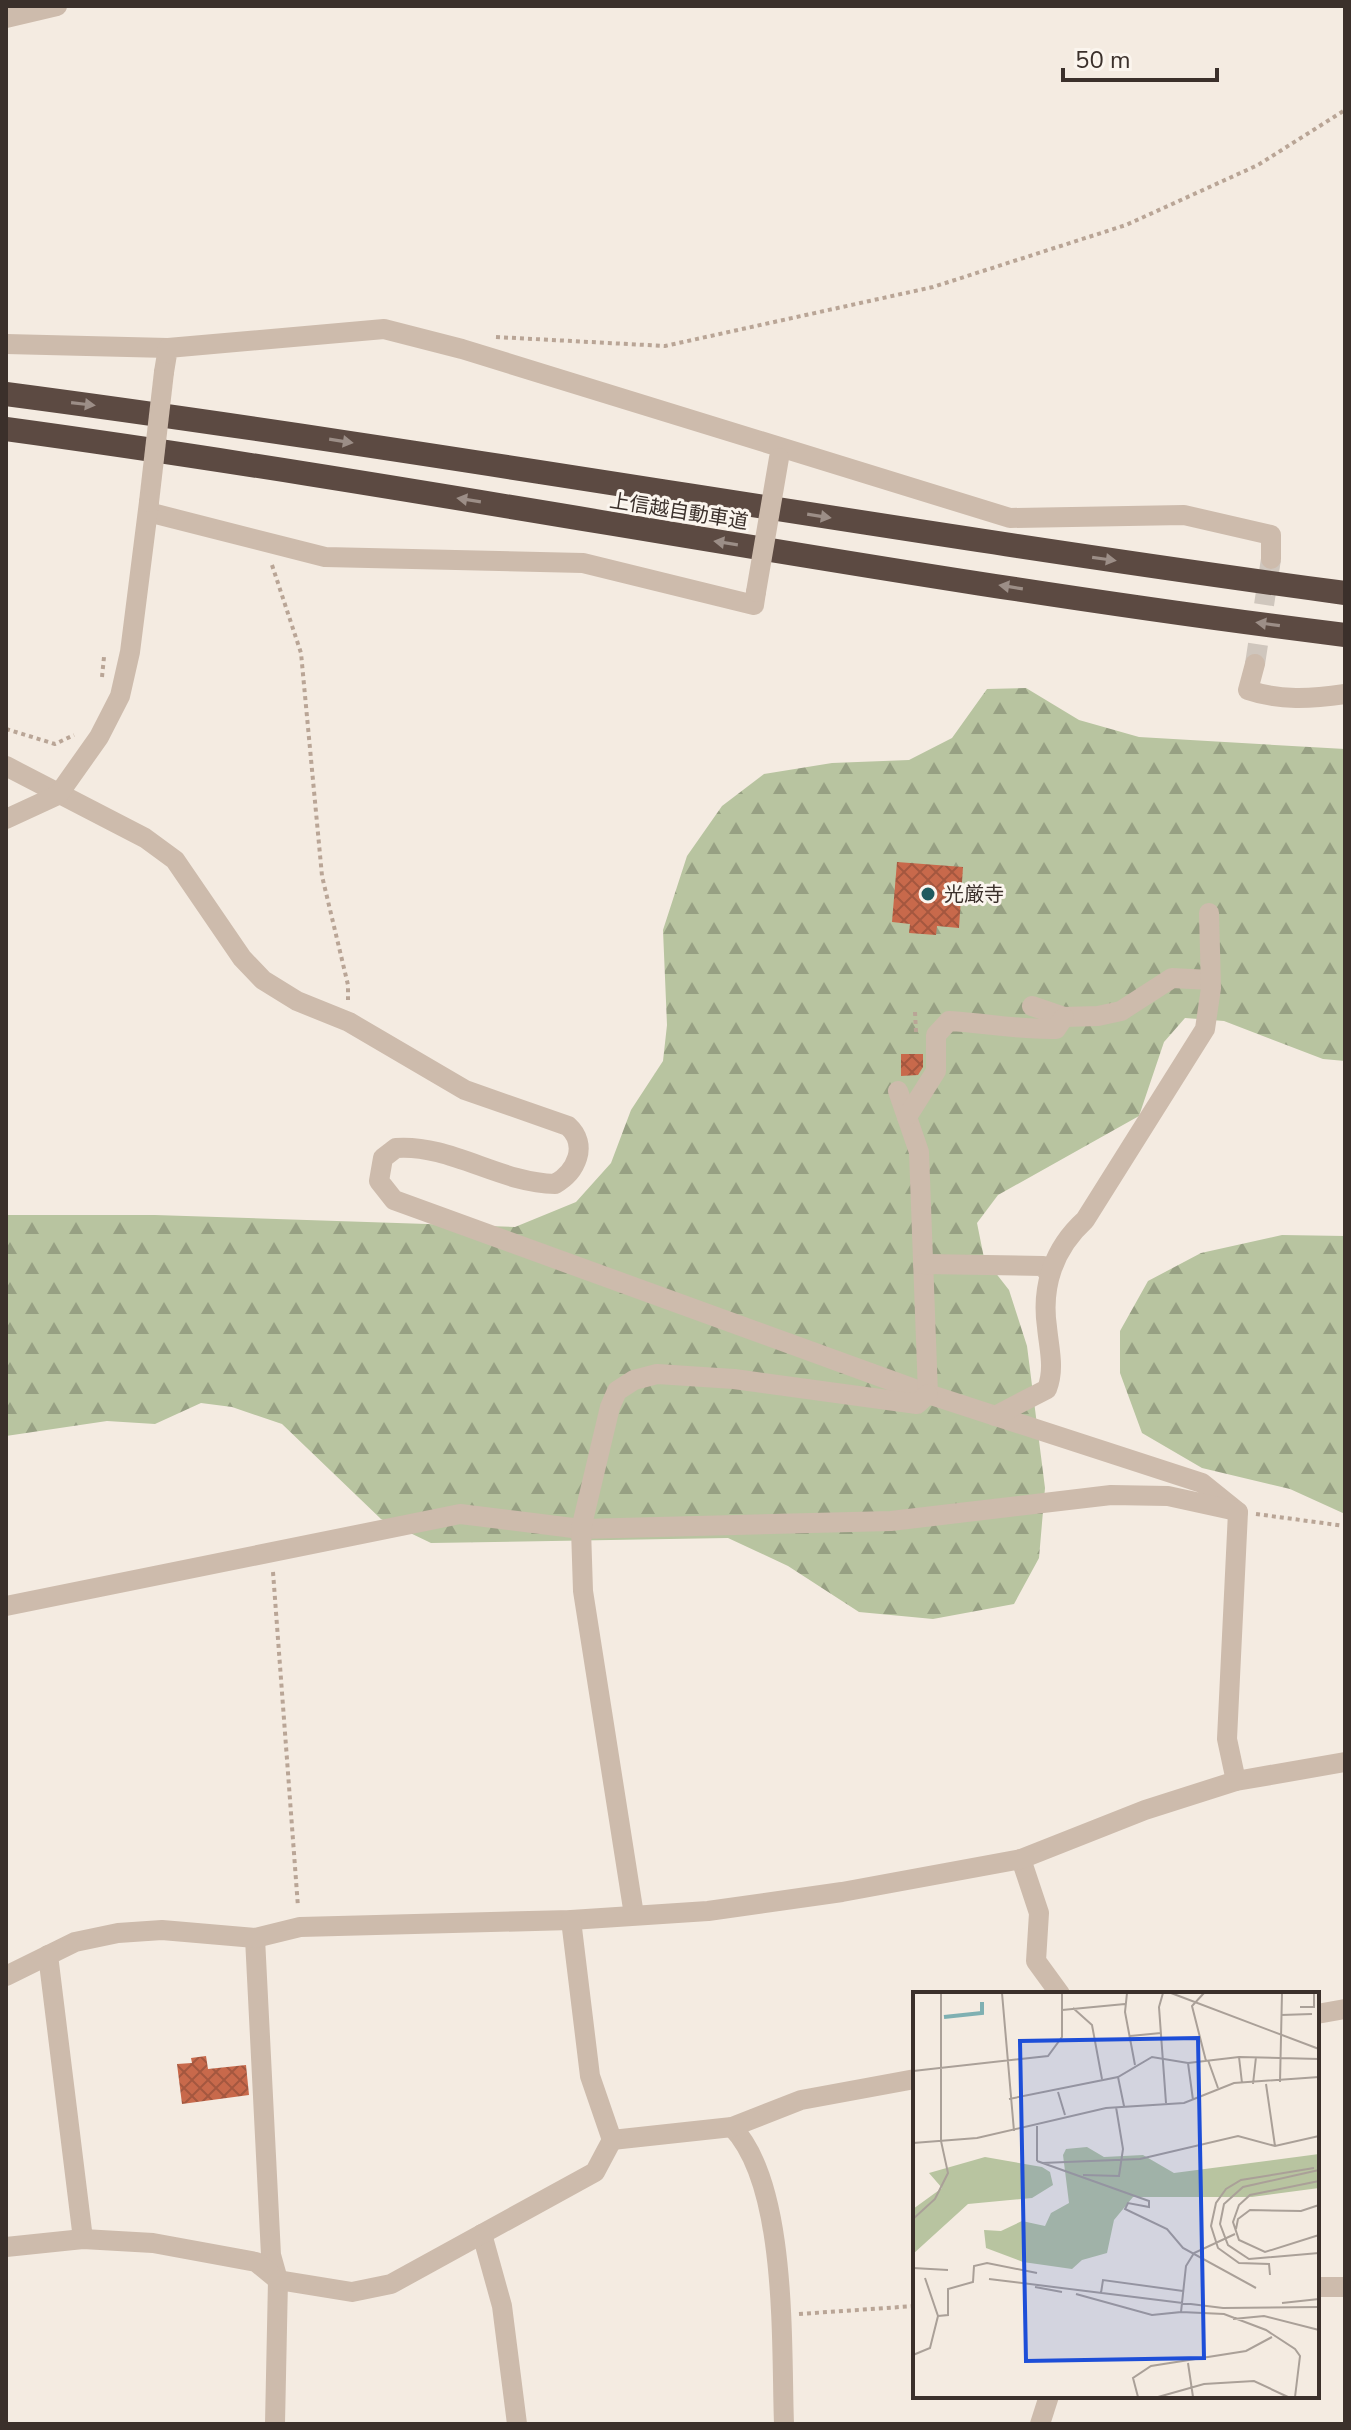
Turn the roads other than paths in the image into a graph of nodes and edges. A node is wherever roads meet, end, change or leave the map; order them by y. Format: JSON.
{"nodes":[{"id":1,"x":57,"y":6,"type":"edge"},
{"id":2,"x":6,"y":18,"type":"edge"},
{"id":3,"x":6,"y":344,"type":"edge"},
{"id":4,"x":168,"y":348,"type":"junction"},
{"id":5,"x":6,"y":394,"type":"edge"},
{"id":6,"x":6,"y":429,"type":"edge"},
{"id":7,"x":780,"y":452,"type":"junction"},
{"id":8,"x":148,"y":507,"type":"junction"},
{"id":9,"x":1271,"y":559,"type":"tunnel mouth"},
{"id":10,"x":1345,"y":593,"type":"edge"},
{"id":11,"x":1345,"y":635,"type":"edge"},
{"id":12,"x":1255,"y":664,"type":"tunnel mouth"},
{"id":13,"x":1345,"y":694,"type":"edge"},
{"id":14,"x":6,"y":766,"type":"edge"},
{"id":15,"x":58,"y":795,"type":"junction"},
{"id":16,"x":6,"y":819,"type":"edge"},
{"id":17,"x":1209,"y":913,"type":"dead end"},
{"id":18,"x":1210,"y":980,"type":"junction"},
{"id":19,"x":1032,"y":1006,"type":"dead end"},
{"id":20,"x":1064,"y":1017,"type":"junction"},
{"id":21,"x":898,"y":1091,"type":"dead end"},
{"id":22,"x":907,"y":1117,"type":"junction"},
{"id":23,"x":923,"y":1264,"type":"junction"},
{"id":24,"x":1049,"y":1274,"type":"junction"},
{"id":25,"x":928,"y":1394,"type":"junction"},
{"id":26,"x":995,"y":1416,"type":"junction"},
{"id":27,"x":1238,"y":1512,"type":"junction"},
{"id":28,"x":581,"y":1529,"type":"junction"},
{"id":29,"x":6,"y":1606,"type":"edge"},
{"id":30,"x":1345,"y":1762,"type":"edge"},
{"id":31,"x":1236,"y":1781,"type":"junction"},
{"id":32,"x":1021,"y":1859,"type":"junction"},
{"id":33,"x":634,"y":1915,"type":"junction"},
{"id":34,"x":571,"y":1920,"type":"junction"},
{"id":35,"x":255,"y":1938,"type":"junction"},
{"id":36,"x":48,"y":1955,"type":"junction"},
{"id":37,"x":6,"y":1976,"type":"edge"},
{"id":38,"x":1059,"y":1992,"type":"edge"},
{"id":39,"x":1345,"y":2009,"type":"edge"},
{"id":40,"x":1319,"y":2014,"type":"edge"},
{"id":41,"x":913,"y":2079,"type":"edge"},
{"id":42,"x":732,"y":2127,"type":"junction"},
{"id":43,"x":612,"y":2140,"type":"junction"},
{"id":44,"x":482,"y":2234,"type":"junction"},
{"id":45,"x":83,"y":2239,"type":"junction"},
{"id":46,"x":6,"y":2247,"type":"edge"},
{"id":47,"x":278,"y":2280,"type":"junction"},
{"id":48,"x":1319,"y":2287,"type":"edge"},
{"id":49,"x":1345,"y":2287,"type":"edge"},
{"id":50,"x":1048,"y":2398,"type":"edge"},
{"id":51,"x":275,"y":2424,"type":"edge"},
{"id":52,"x":517,"y":2424,"type":"edge"},
{"id":53,"x":784,"y":2424,"type":"edge"},
{"id":54,"x":1040,"y":2424,"type":"edge"}],
"edges":[{"from":1,"to":2,"type":"street"},
{"from":3,"to":4,"type":"street"},
{"from":4,"to":7,"type":"street"},
{"from":4,"to":8,"type":"street","bridge":true},
{"from":5,"to":10,"type":"highway","name":"上信越自動車道","one_way":true},
{"from":11,"to":6,"type":"highway","name":"上信越自動車道","one_way":true},
{"from":7,"to":8,"type":"street","bridge":true},
{"from":7,"to":9,"type":"street"},
{"from":8,"to":15,"type":"street"},
{"from":12,"to":13,"type":"street"},
{"from":14,"to":15,"type":"street"},
{"from":15,"to":16,"type":"street"},
{"from":15,"to":25,"type":"street"},
{"from":17,"to":18,"type":"street"},
{"from":18,"to":20,"type":"street"},
{"from":18,"to":24,"type":"street"},
{"from":19,"to":20,"type":"street"},
{"from":20,"to":22,"type":"street"},
{"from":21,"to":22,"type":"street"},
{"from":22,"to":23,"type":"street"},
{"from":23,"to":24,"type":"street"},
{"from":23,"to":25,"type":"street"},
{"from":24,"to":26,"type":"street"},
{"from":25,"to":26,"type":"street"},
{"from":25,"to":28,"type":"street"},
{"from":26,"to":27,"type":"street"},
{"from":27,"to":28,"type":"street"},
{"from":27,"to":31,"type":"street"},
{"from":28,"to":29,"type":"street"},
{"from":28,"to":33,"type":"street"},
{"from":30,"to":31,"type":"street"},
{"from":31,"to":32,"type":"street"},
{"from":32,"to":33,"type":"street"},
{"from":32,"to":38,"type":"street"},
{"from":33,"to":34,"type":"street"},
{"from":34,"to":35,"type":"street"},
{"from":34,"to":43,"type":"street"},
{"from":35,"to":36,"type":"street"},
{"from":35,"to":47,"type":"street"},
{"from":36,"to":37,"type":"street"},
{"from":36,"to":45,"type":"street"},
{"from":39,"to":40,"type":"street"},
{"from":41,"to":42,"type":"street"},
{"from":42,"to":43,"type":"street"},
{"from":42,"to":53,"type":"street"},
{"from":43,"to":44,"type":"street"},
{"from":44,"to":47,"type":"street"},
{"from":44,"to":52,"type":"street"},
{"from":45,"to":46,"type":"street"},
{"from":45,"to":47,"type":"street"},
{"from":47,"to":51,"type":"street"},
{"from":48,"to":49,"type":"street"},
{"from":50,"to":54,"type":"street"}]}
